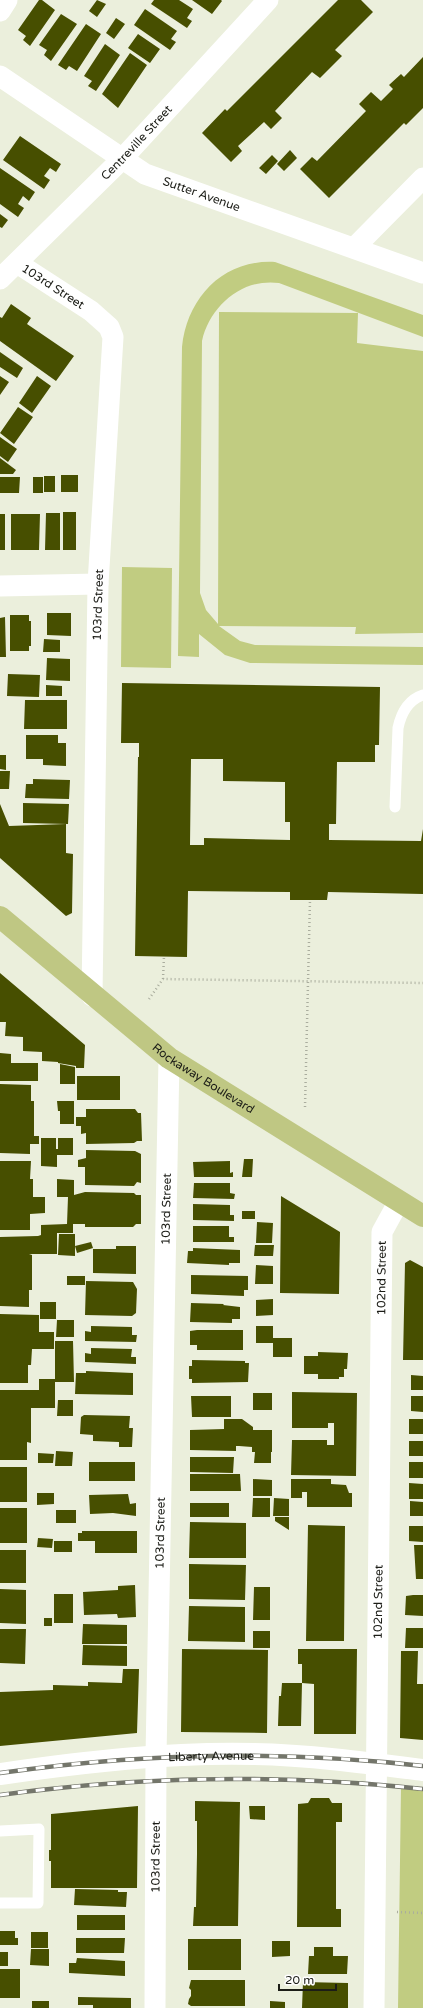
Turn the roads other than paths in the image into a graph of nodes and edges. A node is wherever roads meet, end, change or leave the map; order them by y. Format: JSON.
{"nodes":[{"id":1,"x":7,"y":0,"type":"edge"},
{"id":2,"x":268,"y":0,"type":"edge"},
{"id":3,"x":0,"y":11,"type":"edge"},
{"id":4,"x":0,"y":76,"type":"edge"},
{"id":5,"x":122,"y":159,"type":"junction"},
{"id":6,"x":423,"y":178,"type":"edge"},
{"id":7,"x":354,"y":248,"type":"junction"},
{"id":8,"x":17,"y":263,"type":"junction"},
{"id":9,"x":423,"y":273,"type":"edge"},
{"id":10,"x":0,"y":279,"type":"edge"},
{"id":11,"x":98,"y":584,"type":"junction"},
{"id":12,"x":0,"y":586,"type":"edge"},
{"id":13,"x":423,"y":696,"type":"edge"},
{"id":14,"x":395,"y":807,"type":"dead end"},
{"id":15,"x":0,"y":917,"type":"edge"},
{"id":16,"x":92,"y":996,"type":"junction"},
{"id":17,"x":169,"y":1058,"type":"junction"},
{"id":18,"x":399,"y":1201,"type":"junction"},
{"id":19,"x":423,"y":1216,"type":"edge"},
{"id":20,"x":156,"y":1756,"type":"junction"},
{"id":21,"x":376,"y":1764,"type":"junction"},
{"id":22,"x":423,"y":1770,"type":"edge"},
{"id":23,"x":0,"y":1774,"type":"edge"},
{"id":24,"x":0,"y":1831,"type":"edge"},
{"id":25,"x":0,"y":1903,"type":"edge"},
{"id":26,"x":155,"y":2008,"type":"edge"},
{"id":27,"x":374,"y":2008,"type":"edge"}],
"edges":[{"from":1,"to":3,"type":"street"},
{"from":2,"to":5,"type":"street","name":"Centreville Street"},
{"from":4,"to":5,"type":"street","name":"Sutter Avenue"},
{"from":5,"to":7,"type":"street","name":"Sutter Avenue"},
{"from":5,"to":8,"type":"street","name":"Centreville Street"},
{"from":6,"to":7,"type":"street"},
{"from":7,"to":9,"type":"street","name":"Sutter Avenue"},
{"from":8,"to":10,"type":"street","name":"Centreville Street"},
{"from":8,"to":11,"type":"street","name":"103rd Street"},
{"from":11,"to":12,"type":"street"},
{"from":11,"to":16,"type":"street","name":"103rd Street"},
{"from":13,"to":14,"type":"lane"},
{"from":15,"to":16,"type":"main road","name":"Rockaway Boulevard"},
{"from":16,"to":17,"type":"main road","name":"Rockaway Boulevard"},
{"from":17,"to":18,"type":"main road","name":"Rockaway Boulevard"},
{"from":17,"to":20,"type":"street","name":"103rd Street"},
{"from":18,"to":19,"type":"main road","name":"Rockaway Boulevard"},
{"from":18,"to":21,"type":"street","name":"102nd Street"},
{"from":20,"to":21,"type":"street","name":"Liberty Avenue"},
{"from":20,"to":23,"type":"street","name":"Liberty Avenue"},
{"from":20,"to":26,"type":"street","name":"103rd Street"},
{"from":21,"to":22,"type":"street","name":"Liberty Avenue"},
{"from":21,"to":27,"type":"street","name":"102nd Street"},
{"from":24,"to":25,"type":"lane"}]}
